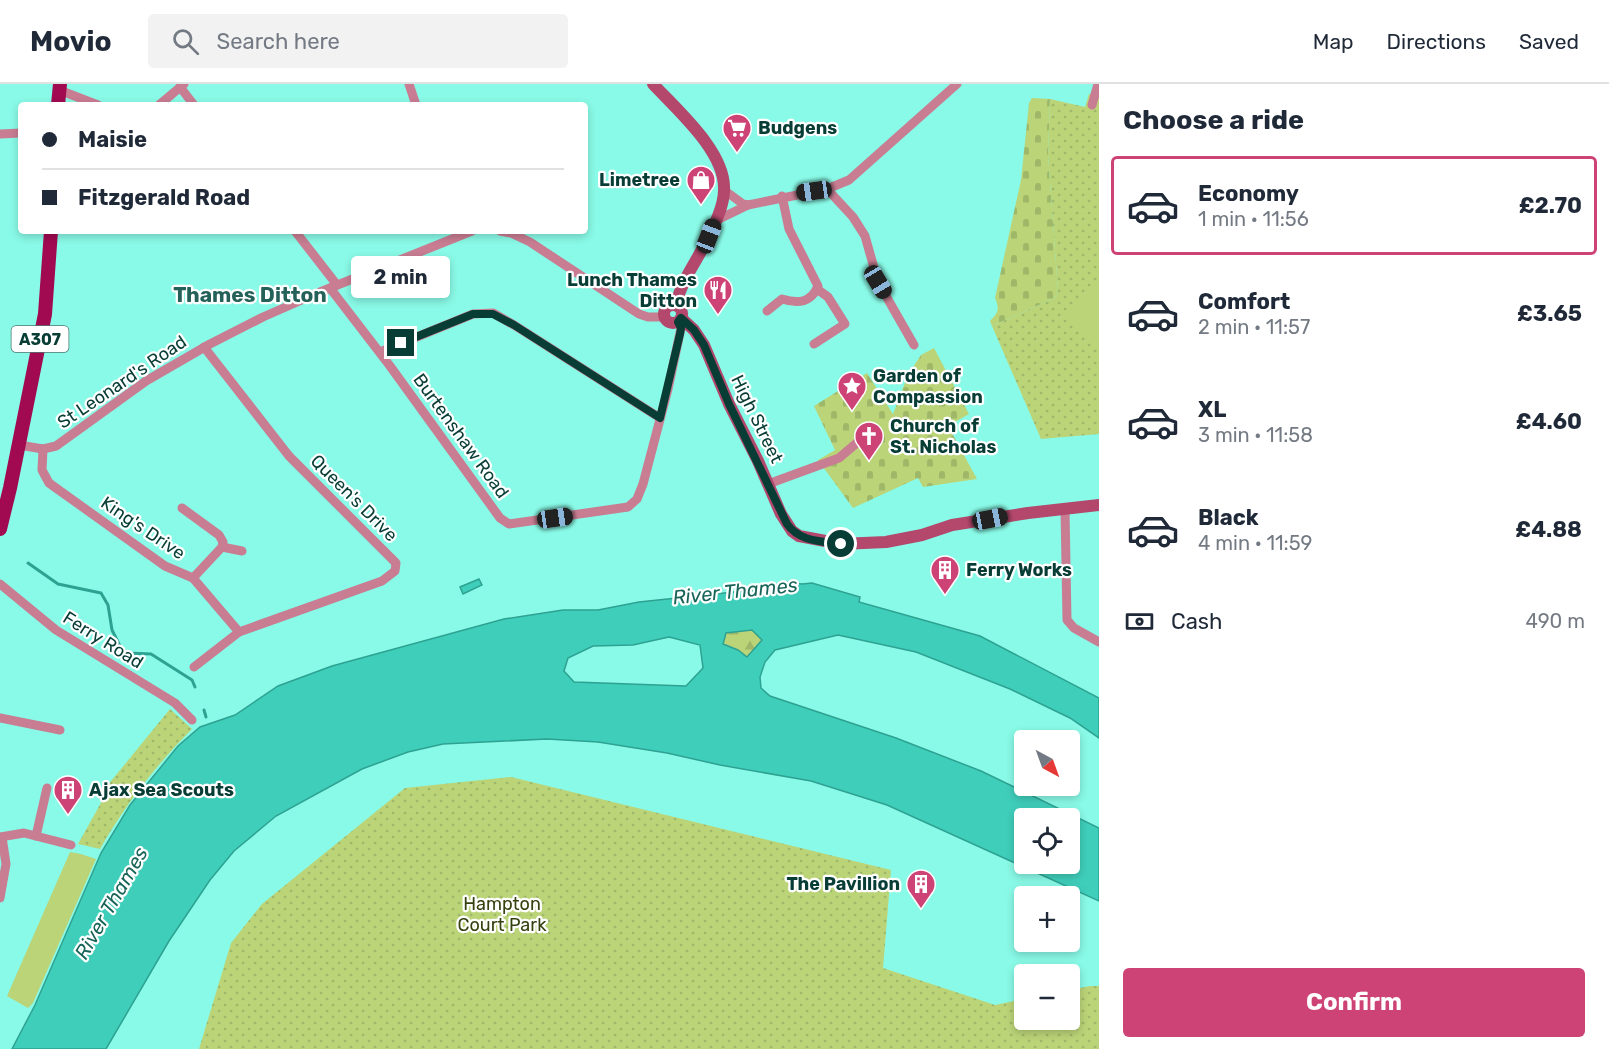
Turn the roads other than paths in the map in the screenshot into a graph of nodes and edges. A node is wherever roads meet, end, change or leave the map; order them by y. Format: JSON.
{"nodes":[{"id":1,"x":409,"y":84,"type":"edge"},
{"id":2,"x":653,"y":84,"type":"edge"},
{"id":3,"x":957,"y":84,"type":"edge"},
{"id":4,"x":1098,"y":84,"type":"edge"},
{"id":5,"x":182,"y":86,"type":"edge"},
{"id":6,"x":59,"y":87,"type":"edge"},
{"id":7,"x":58,"y":102,"type":"edge"},
{"id":8,"x":92,"y":102,"type":"edge"},
{"id":9,"x":163,"y":102,"type":"edge"},
{"id":10,"x":192,"y":102,"type":"edge"},
{"id":11,"x":415,"y":102,"type":"edge"},
{"id":12,"x":1092,"y":105,"type":"dead end"},
{"id":13,"x":18,"y":133,"type":"edge"},
{"id":14,"x":0,"y":134,"type":"edge"},
{"id":15,"x":826,"y":189,"type":"junction"},
{"id":16,"x":724,"y":190,"type":"junction"},
{"id":17,"x":782,"y":196,"type":"junction"},
{"id":18,"x":748,"y":204,"type":"junction"},
{"id":19,"x":714,"y":221,"type":"junction"},
{"id":20,"x":51,"y":234,"type":"edge"},
{"id":21,"x":297,"y":234,"type":"edge"},
{"id":22,"x":456,"y":234,"type":"edge"},
{"id":23,"x":514,"y":234,"type":"edge"},
{"id":24,"x":334,"y":286,"type":"junction"},
{"id":25,"x":817,"y":289,"type":"junction"},
{"id":26,"x":676,"y":305,"type":"junction"},
{"id":27,"x":767,"y":311,"type":"dead end"},
{"id":28,"x":664,"y":317,"type":"junction"},
{"id":29,"x":680,"y":320,"type":"junction"},
{"id":30,"x":814,"y":344,"type":"dead end"},
{"id":31,"x":914,"y":345,"type":"dead end"},
{"id":32,"x":204,"y":347,"type":"junction"},
{"id":33,"x":380,"y":352,"type":"junction"},
{"id":34,"x":660,"y":418,"type":"junction"},
{"id":35,"x":865,"y":436,"type":"dead end"},
{"id":36,"x":19,"y":445,"type":"junction"},
{"id":37,"x":43,"y":449,"type":"junction"},
{"id":38,"x":768,"y":484,"type":"junction"},
{"id":39,"x":1099,"y":505,"type":"edge"},
{"id":40,"x":182,"y":508,"type":"dead end"},
{"id":41,"x":1065,"y":509,"type":"junction"},
{"id":42,"x":0,"y":529,"type":"edge"},
{"id":43,"x":222,"y":547,"type":"junction"},
{"id":44,"x":242,"y":551,"type":"dead end"},
{"id":45,"x":193,"y":578,"type":"junction"},
{"id":46,"x":0,"y":584,"type":"edge"},
{"id":47,"x":239,"y":632,"type":"junction"},
{"id":48,"x":1099,"y":642,"type":"edge"},
{"id":49,"x":194,"y":668,"type":"dead end"},
{"id":50,"x":0,"y":718,"type":"edge"},
{"id":51,"x":192,"y":720,"type":"dead end"},
{"id":52,"x":60,"y":730,"type":"dead end"},
{"id":53,"x":47,"y":788,"type":"dead end"},
{"id":54,"x":36,"y":836,"type":"junction"},
{"id":55,"x":1,"y":837,"type":"edge"},
{"id":56,"x":71,"y":845,"type":"dead end"},
{"id":57,"x":0,"y":898,"type":"edge"}],
"edges":[{"from":1,"to":11,"type":"street"},
{"from":2,"to":16,"type":"street"},
{"from":3,"to":15,"type":"street"},
{"from":4,"to":12,"type":"street"},
{"from":5,"to":9,"type":"street"},
{"from":5,"to":10,"type":"street"},
{"from":6,"to":7,"type":"main road"},
{"from":6,"to":8,"type":"street"},
{"from":13,"to":14,"type":"street"},
{"from":15,"to":17,"type":"street"},
{"from":15,"to":31,"type":"street"},
{"from":16,"to":18,"type":"street"},
{"from":16,"to":19,"type":"street"},
{"from":17,"to":18,"type":"street"},
{"from":17,"to":25,"type":"street"},
{"from":18,"to":19,"type":"street"},
{"from":19,"to":26,"type":"street"},
{"from":20,"to":36,"type":"main road","number":"A307"},
{"from":21,"to":24,"type":"street","name":"Burtenshaw Road"},
{"from":22,"to":24,"type":"street","name":"St Leonard's Road"},
{"from":23,"to":28,"type":"street"},
{"from":24,"to":32,"type":"street","name":"St Leonard's Road"},
{"from":24,"to":33,"type":"street","name":"Burtenshaw Road"},
{"from":25,"to":27,"type":"street"},
{"from":25,"to":30,"type":"street"},
{"from":26,"to":28,"type":"street"},
{"from":26,"to":29,"type":"street"},
{"from":28,"to":29,"type":"street"},
{"from":29,"to":34,"type":"street"},
{"from":29,"to":38,"type":"street","name":"High Street"},
{"from":32,"to":37,"type":"street","name":"St Leonard's Road"},
{"from":32,"to":47,"type":"street","name":"Queen's Drive"},
{"from":33,"to":34,"type":"street"},
{"from":33,"to":34,"type":"street","name":"Burtenshaw Road"},
{"from":35,"to":38,"type":"street"},
{"from":36,"to":37,"type":"street"},
{"from":36,"to":42,"type":"main road","number":"A307"},
{"from":37,"to":45,"type":"street","name":"King's Drive"},
{"from":38,"to":41,"type":"street","name":"High Street"},
{"from":39,"to":41,"type":"street"},
{"from":40,"to":43,"type":"street"},
{"from":41,"to":48,"type":"street"},
{"from":43,"to":44,"type":"street"},
{"from":43,"to":45,"type":"street"},
{"from":45,"to":47,"type":"street","name":"King's Drive"},
{"from":46,"to":51,"type":"street","name":"Ferry Road"},
{"from":47,"to":49,"type":"street"},
{"from":50,"to":52,"type":"street"},
{"from":53,"to":54,"type":"street"},
{"from":54,"to":55,"type":"street"},
{"from":54,"to":56,"type":"street"},
{"from":55,"to":57,"type":"street"}]}
